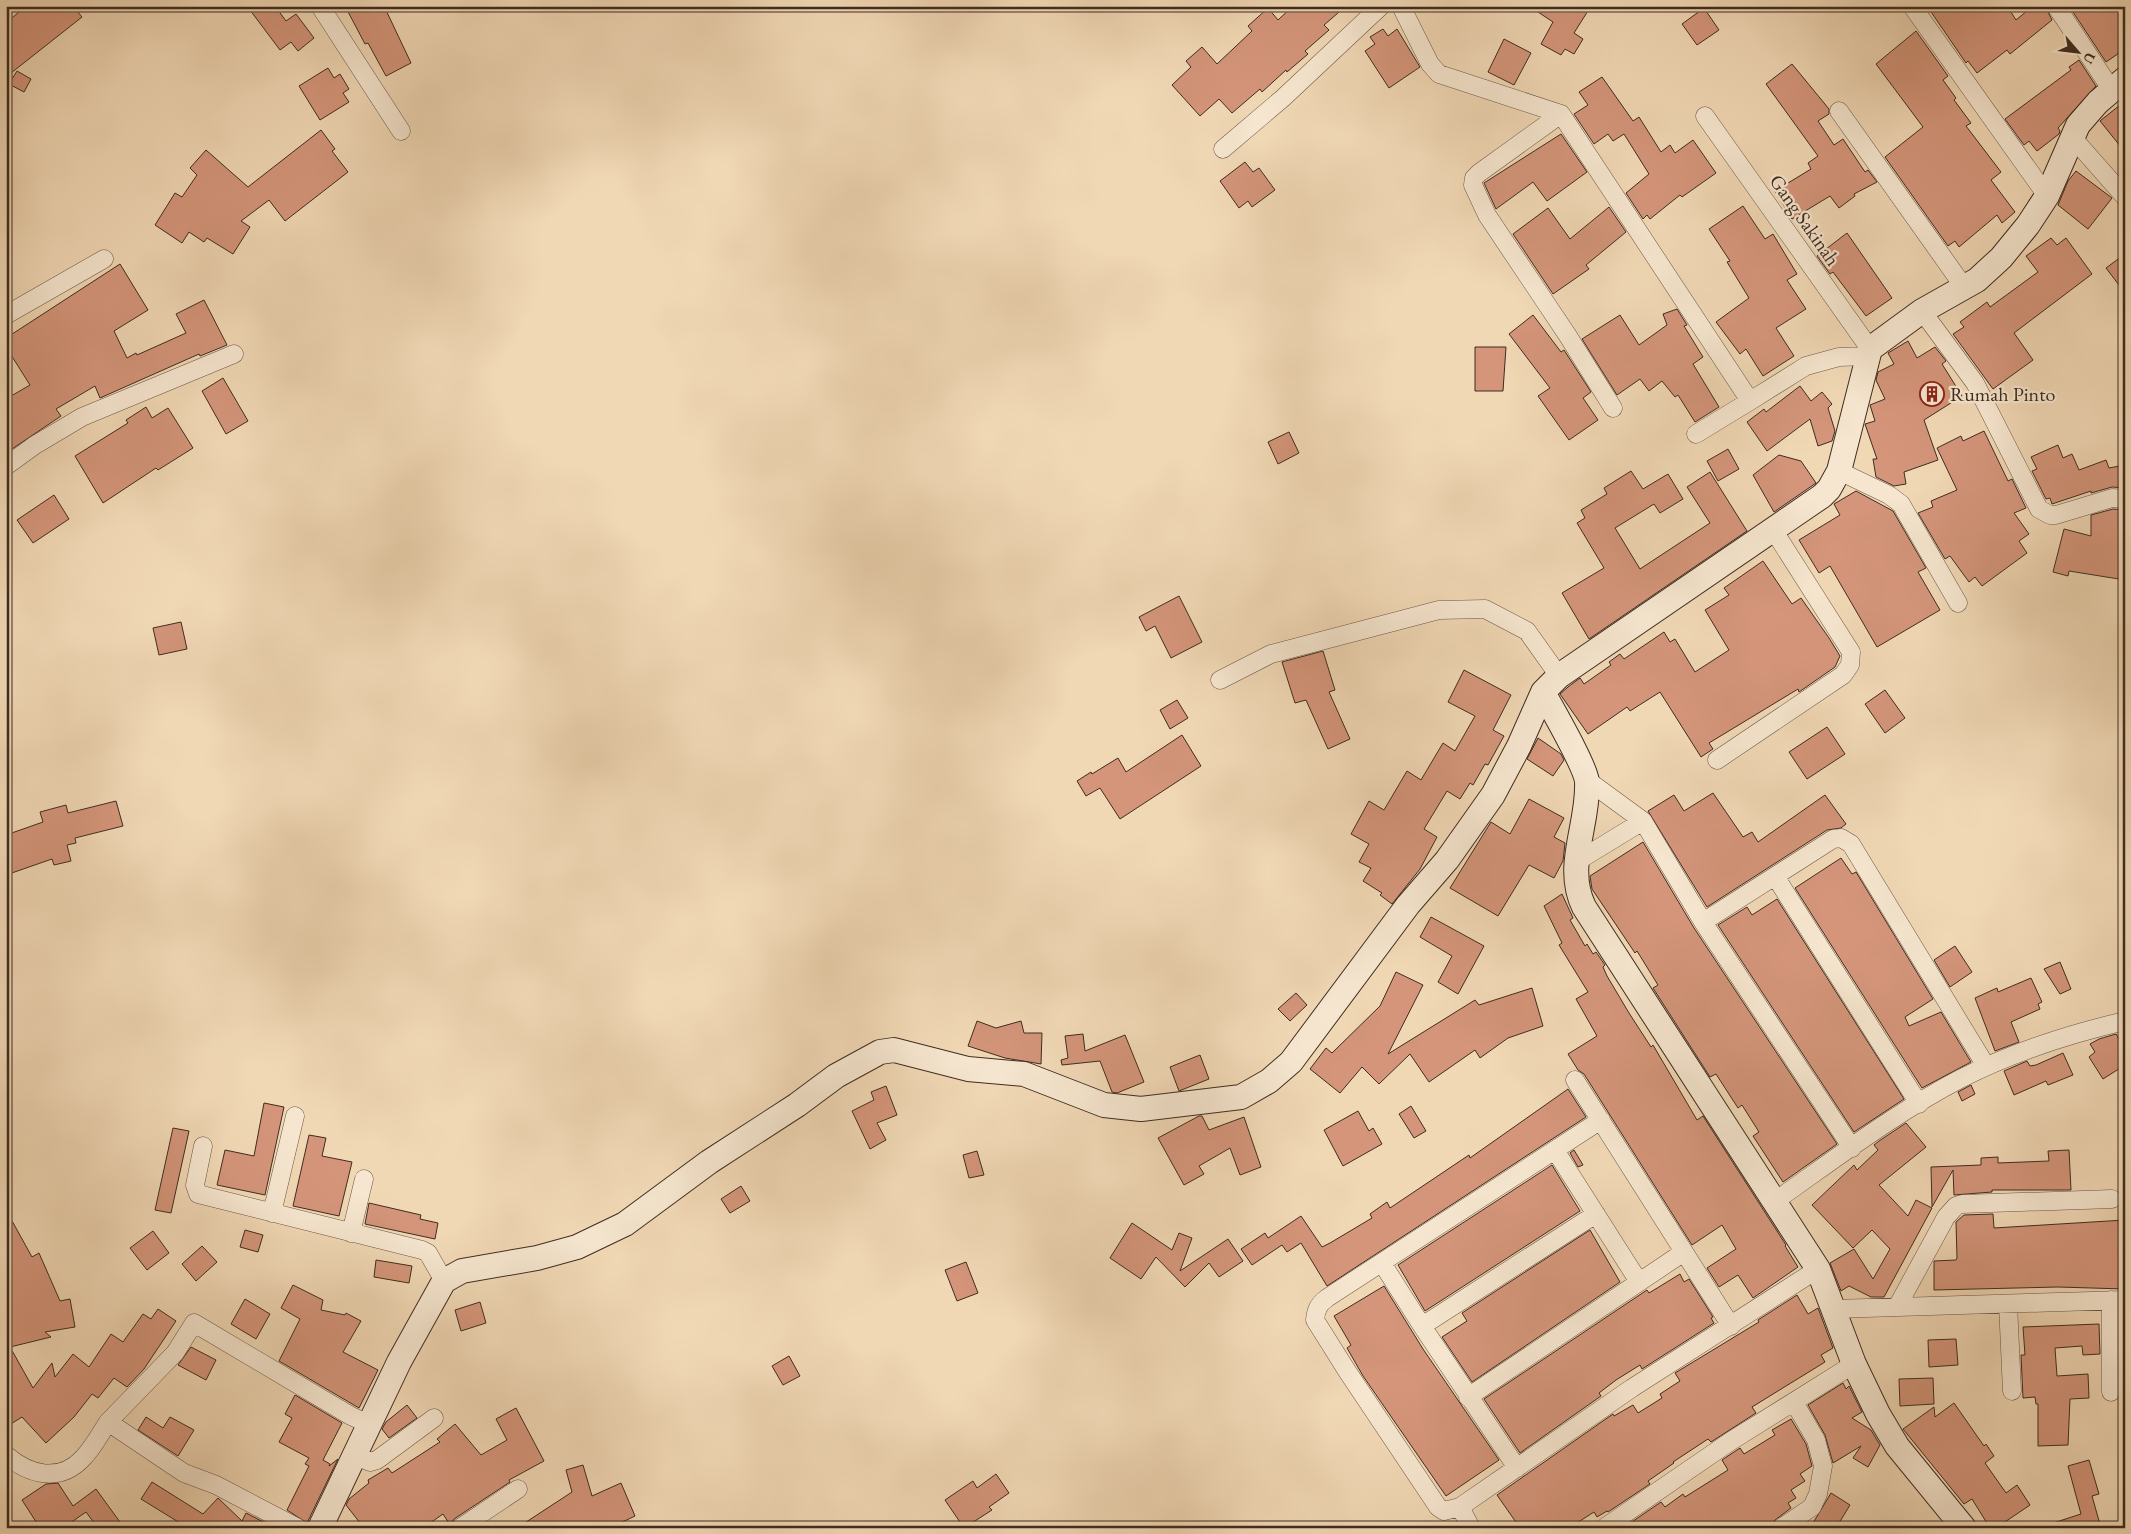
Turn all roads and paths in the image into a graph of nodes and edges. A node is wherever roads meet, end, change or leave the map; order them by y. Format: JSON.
{"nodes":[{"id":1,"x":320,"y":6,"type":"edge"},
{"id":2,"x":1381,"y":6,"type":"edge"},
{"id":3,"x":1401,"y":6,"type":"edge"},
{"id":4,"x":1912,"y":6,"type":"edge"},
{"id":5,"x":2056,"y":6,"type":"edge"},
{"id":6,"x":2118,"y":84,"type":"edge"},
{"id":7,"x":1839,"y":111,"type":"dead end"},
{"id":8,"x":1561,"y":114,"type":"junction"},
{"id":9,"x":1705,"y":116,"type":"dead end"},
{"id":10,"x":401,"y":131,"type":"dead end"},
{"id":11,"x":2072,"y":137,"type":"junction"},
{"id":12,"x":1223,"y":149,"type":"dead end"},
{"id":13,"x":2047,"y":196,"type":"junction"},
{"id":14,"x":2125,"y":197,"type":"edge"},
{"id":15,"x":104,"y":259,"type":"dead end"},
{"id":16,"x":1964,"y":287,"type":"junction"},
{"id":17,"x":1922,"y":311,"type":"junction"},
{"id":18,"x":6,"y":315,"type":"edge"},
{"id":19,"x":1868,"y":353,"type":"junction"},
{"id":20,"x":234,"y":354,"type":"dead end"},
{"id":21,"x":1750,"y":401,"type":"junction"},
{"id":22,"x":1613,"y":408,"type":"dead end"},
{"id":23,"x":1696,"y":434,"type":"dead end"},
{"id":24,"x":6,"y":466,"type":"edge"},
{"id":25,"x":1839,"y":471,"type":"junction"},
{"id":26,"x":2125,"y":499,"type":"edge"},
{"id":27,"x":1774,"y":531,"type":"junction"},
{"id":28,"x":1958,"y":603,"type":"dead end"},
{"id":29,"x":1220,"y":680,"type":"dead end"},
{"id":30,"x":1551,"y":684,"type":"junction"},
{"id":31,"x":1717,"y":760,"type":"dead end"},
{"id":32,"x":1587,"y":780,"type":"junction"},
{"id":33,"x":1643,"y":821,"type":"junction"},
{"id":34,"x":1576,"y":862,"type":"junction"},
{"id":35,"x":1775,"y":876,"type":"junction"},
{"id":36,"x":1703,"y":922,"type":"junction"},
{"id":37,"x":2125,"y":1021,"type":"edge"},
{"id":38,"x":1986,"y":1066,"type":"junction"},
{"id":39,"x":1574,"y":1080,"type":"dead end"},
{"id":40,"x":1919,"y":1104,"type":"junction"},
{"id":41,"x":295,"y":1116,"type":"dead end"},
{"id":42,"x":1601,"y":1120,"type":"junction"},
{"id":43,"x":203,"y":1146,"type":"dead end"},
{"id":44,"x":1852,"y":1148,"type":"junction"},
{"id":45,"x":1555,"y":1150,"type":"junction"},
{"id":46,"x":364,"y":1179,"type":"dead end"},
{"id":47,"x":2112,"y":1199,"type":"dead end"},
{"id":48,"x":1775,"y":1200,"type":"junction"},
{"id":49,"x":272,"y":1213,"type":"junction"},
{"id":50,"x":1596,"y":1214,"type":"junction"},
{"id":51,"x":351,"y":1233,"type":"junction"},
{"id":52,"x":1684,"y":1252,"type":"junction"},
{"id":53,"x":1382,"y":1263,"type":"junction"},
{"id":54,"x":1818,"y":1270,"type":"junction"},
{"id":55,"x":444,"y":1281,"type":"junction"},
{"id":56,"x":1639,"y":1282,"type":"junction"},
{"id":57,"x":2118,"y":1300,"type":"edge"},
{"id":58,"x":2008,"y":1304,"type":"junction"},
{"id":59,"x":1897,"y":1307,"type":"junction"},
{"id":60,"x":1834,"y":1309,"type":"junction"},
{"id":61,"x":1422,"y":1326,"type":"junction"},
{"id":62,"x":1731,"y":1326,"type":"junction"},
{"id":63,"x":1854,"y":1364,"type":"junction"},
{"id":64,"x":2012,"y":1391,"type":"dead end"},
{"id":65,"x":2111,"y":1392,"type":"dead end"},
{"id":66,"x":1468,"y":1397,"type":"junction"},
{"id":67,"x":1794,"y":1402,"type":"junction"},
{"id":68,"x":434,"y":1418,"type":"dead end"},
{"id":69,"x":108,"y":1422,"type":"junction"},
{"id":70,"x":369,"y":1424,"type":"junction"},
{"id":71,"x":6,"y":1455,"type":"edge"},
{"id":72,"x":354,"y":1455,"type":"junction"},
{"id":73,"x":1517,"y":1468,"type":"junction"},
{"id":74,"x":518,"y":1489,"type":"dead end"},
{"id":75,"x":1460,"y":1507,"type":"junction"},
{"id":76,"x":298,"y":1528,"type":"edge"},
{"id":77,"x":320,"y":1528,"type":"edge"},
{"id":78,"x":460,"y":1528,"type":"edge"},
{"id":79,"x":1471,"y":1528,"type":"edge"},
{"id":80,"x":1604,"y":1528,"type":"edge"},
{"id":81,"x":1781,"y":1528,"type":"edge"},
{"id":82,"x":1964,"y":1528,"type":"edge"}],
"edges":[{"from":1,"to":10,"type":"street"},
{"from":2,"to":12,"type":"street"},
{"from":3,"to":8,"type":"street"},
{"from":4,"to":13,"type":"street"},
{"from":5,"to":6,"type":"street"},
{"from":6,"to":11,"type":"street"},
{"from":7,"to":16,"type":"street"},
{"from":8,"to":21,"type":"street"},
{"from":8,"to":22,"type":"street"},
{"from":9,"to":19,"type":"street","name":"Gang Sakinah"},
{"from":11,"to":13,"type":"street"},
{"from":11,"to":14,"type":"street"},
{"from":13,"to":16,"type":"street"},
{"from":15,"to":18,"type":"street"},
{"from":16,"to":17,"type":"street"},
{"from":17,"to":19,"type":"street"},
{"from":17,"to":26,"type":"street"},
{"from":19,"to":21,"type":"street"},
{"from":19,"to":25,"type":"street"},
{"from":20,"to":24,"type":"street"},
{"from":21,"to":23,"type":"street"},
{"from":25,"to":27,"type":"street"},
{"from":25,"to":28,"type":"street"},
{"from":27,"to":30,"type":"street"},
{"from":27,"to":31,"type":"street"},
{"from":29,"to":30,"type":"street"},
{"from":30,"to":32,"type":"street"},
{"from":30,"to":55,"type":"street"},
{"from":32,"to":33,"type":"street"},
{"from":32,"to":34,"type":"street"},
{"from":33,"to":34,"type":"street"},
{"from":33,"to":36,"type":"street"},
{"from":34,"to":48,"type":"street"},
{"from":35,"to":36,"type":"street"},
{"from":35,"to":38,"type":"street"},
{"from":35,"to":40,"type":"street"},
{"from":36,"to":44,"type":"street"},
{"from":37,"to":38,"type":"street"},
{"from":38,"to":40,"type":"street"},
{"from":39,"to":42,"type":"street"},
{"from":40,"to":44,"type":"street"},
{"from":41,"to":49,"type":"street"},
{"from":42,"to":45,"type":"street"},
{"from":42,"to":52,"type":"street"},
{"from":43,"to":49,"type":"street"},
{"from":44,"to":48,"type":"street"},
{"from":45,"to":50,"type":"street"},
{"from":45,"to":53,"type":"street"},
{"from":46,"to":51,"type":"street"},
{"from":47,"to":59,"type":"street"},
{"from":48,"to":54,"type":"street"},
{"from":49,"to":51,"type":"street"},
{"from":50,"to":56,"type":"street"},
{"from":50,"to":61,"type":"street"},
{"from":51,"to":55,"type":"street"},
{"from":52,"to":56,"type":"street"},
{"from":52,"to":62,"type":"street"},
{"from":53,"to":61,"type":"street"},
{"from":53,"to":75,"type":"street"},
{"from":54,"to":60,"type":"street"},
{"from":54,"to":62,"type":"street"},
{"from":55,"to":70,"type":"street"},
{"from":56,"to":66,"type":"street"},
{"from":57,"to":58,"type":"street"},
{"from":57,"to":65,"type":"street"},
{"from":58,"to":59,"type":"street"},
{"from":58,"to":64,"type":"street"},
{"from":59,"to":60,"type":"street"},
{"from":60,"to":63,"type":"street"},
{"from":61,"to":66,"type":"street"},
{"from":62,"to":73,"type":"street"},
{"from":63,"to":67,"type":"street"},
{"from":63,"to":82,"type":"street"},
{"from":66,"to":73,"type":"street"},
{"from":67,"to":80,"type":"street"},
{"from":67,"to":81,"type":"street"},
{"from":68,"to":72,"type":"street"},
{"from":69,"to":70,"type":"street"},
{"from":69,"to":71,"type":"street"},
{"from":69,"to":76,"type":"street"},
{"from":70,"to":72,"type":"street"},
{"from":72,"to":77,"type":"street"},
{"from":73,"to":75,"type":"street"},
{"from":74,"to":78,"type":"street"},
{"from":75,"to":79,"type":"street"}]}
